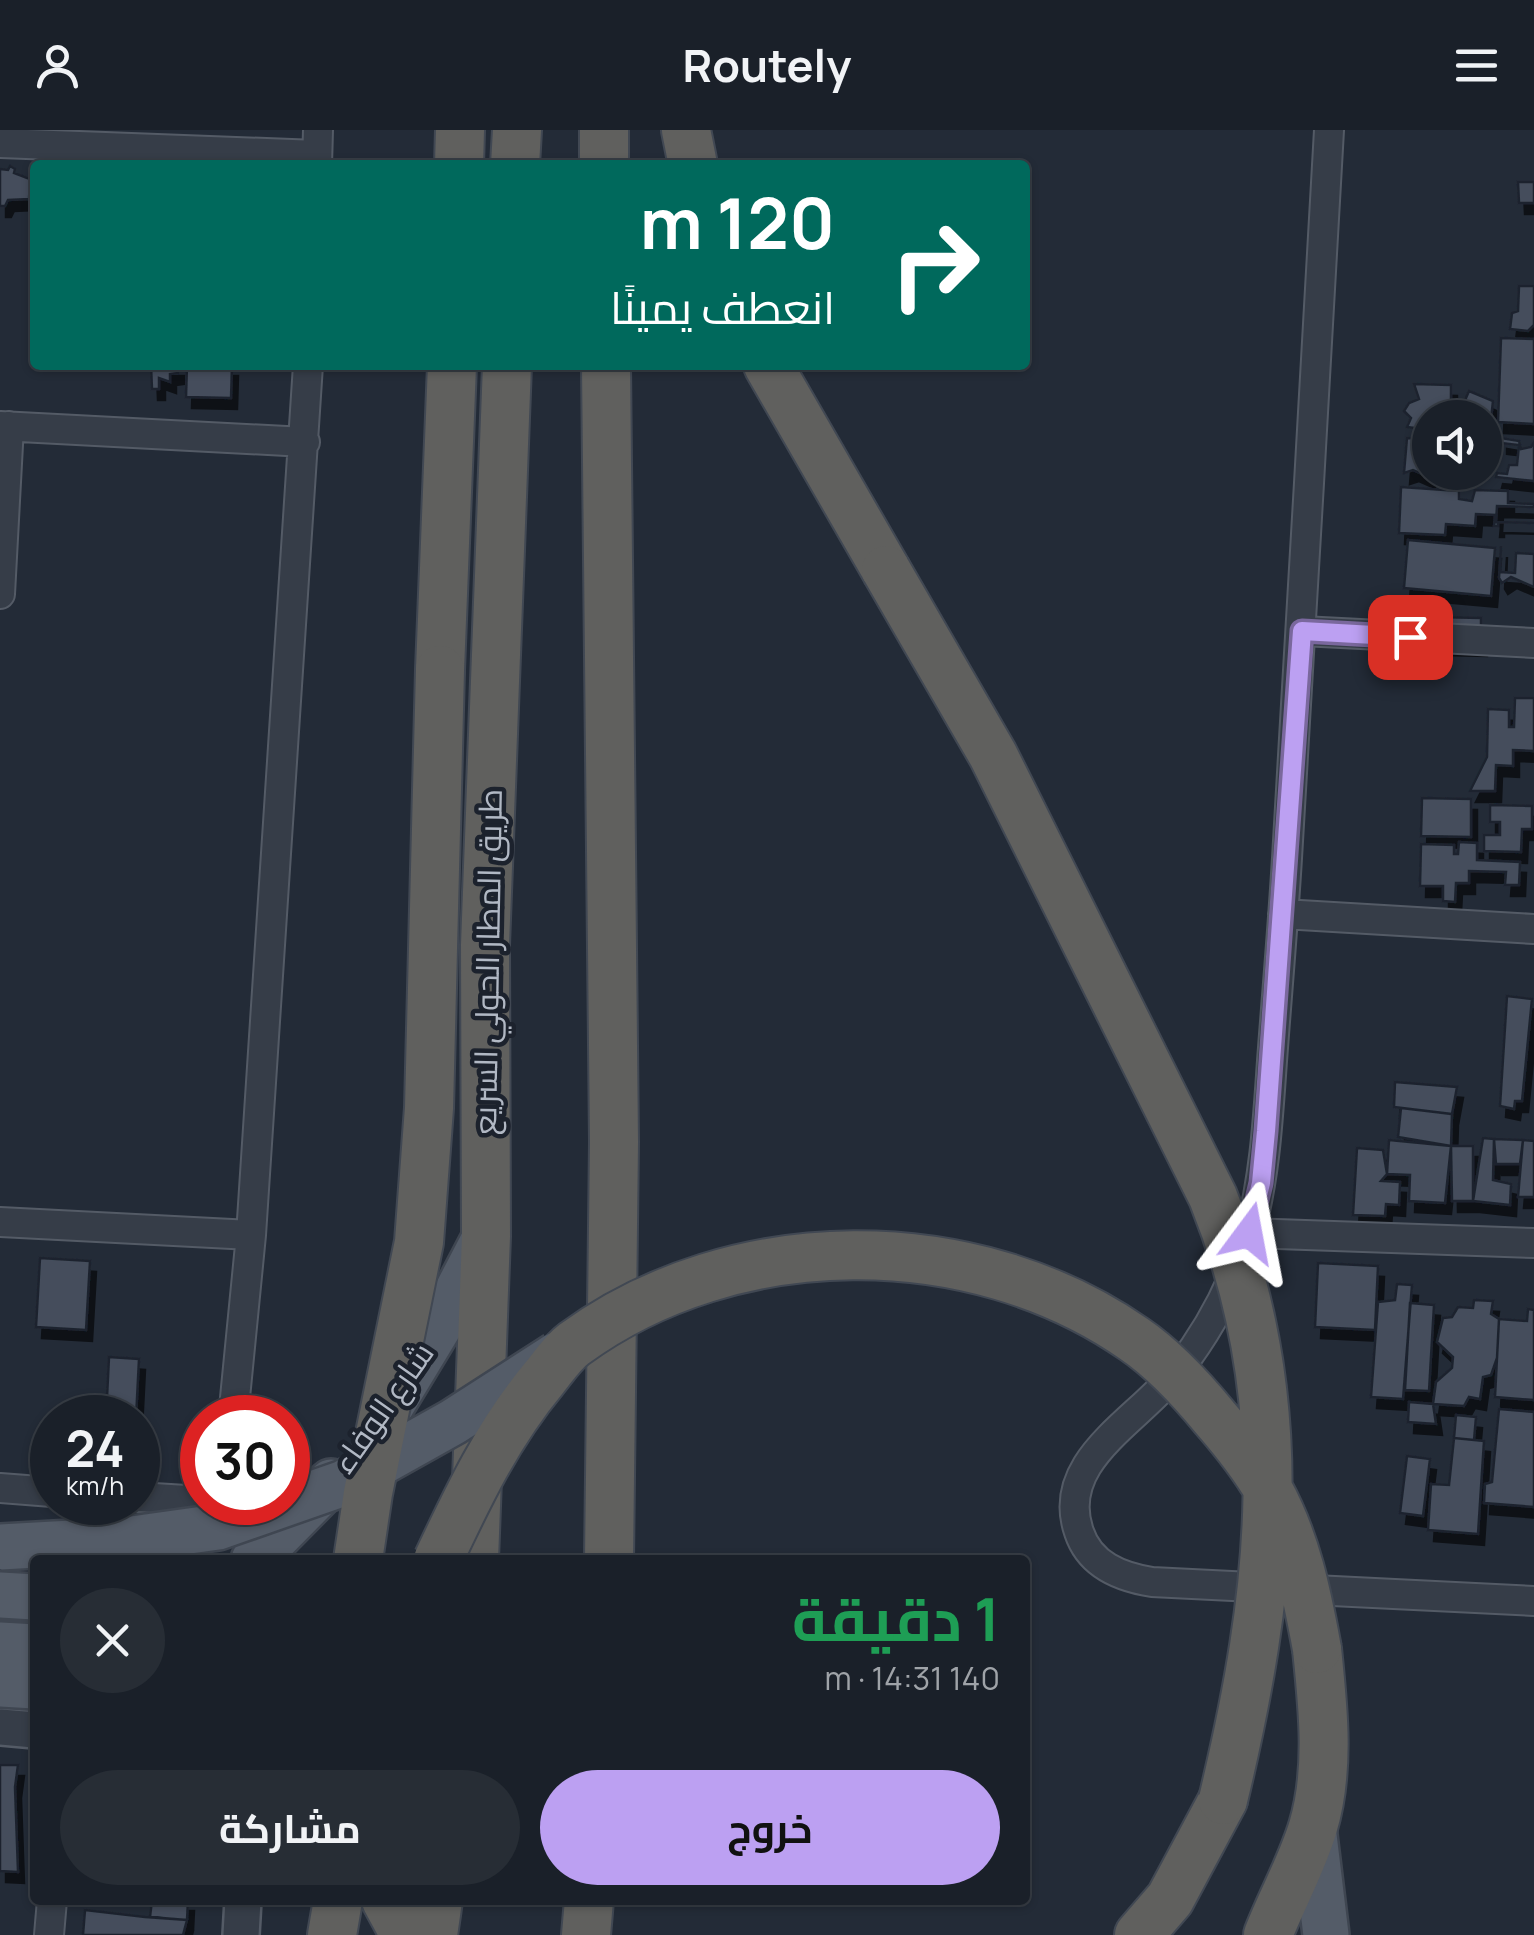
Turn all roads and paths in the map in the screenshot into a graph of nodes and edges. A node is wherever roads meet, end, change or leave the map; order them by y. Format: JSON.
{"nodes":[{"id":1,"x":460,"y":130,"type":"edge"},
{"id":2,"x":517,"y":130,"type":"edge"},
{"id":3,"x":604,"y":130,"type":"edge"},
{"id":4,"x":686,"y":130,"type":"edge"},
{"id":5,"x":1328,"y":130,"type":"edge"},
{"id":6,"x":33,"y":138,"type":"edge"},
{"id":7,"x":0,"y":143,"type":"edge"},
{"id":8,"x":317,"y":150,"type":"edge"},
{"id":9,"x":459,"y":160,"type":"edge"},
{"id":10,"x":515,"y":160,"type":"edge"},
{"id":11,"x":604,"y":160,"type":"edge"},
{"id":12,"x":691,"y":160,"type":"edge"},
{"id":13,"x":308,"y":370,"type":"edge"},
{"id":14,"x":452,"y":370,"type":"edge"},
{"id":15,"x":508,"y":370,"type":"edge"},
{"id":16,"x":606,"y":370,"type":"edge"},
{"id":17,"x":771,"y":370,"type":"edge"},
{"id":18,"x":4,"y":426,"type":"edge"},
{"id":19,"x":305,"y":442,"type":"junction"},
{"id":20,"x":0,"y":594,"type":"edge"},
{"id":21,"x":1302,"y":631,"type":"junction"},
{"id":22,"x":1534,"y":643,"type":"edge"},
{"id":23,"x":1284,"y":914,"type":"junction"},
{"id":24,"x":1534,"y":929,"type":"edge"},
{"id":25,"x":0,"y":1222,"type":"edge"},
{"id":26,"x":1249,"y":1233,"type":"junction"},
{"id":27,"x":251,"y":1235,"type":"junction"},
{"id":28,"x":486,"y":1236,"type":"junction"},
{"id":29,"x":1534,"y":1243,"type":"edge"},
{"id":30,"x":571,"y":1346,"type":"junction"},
{"id":31,"x":235,"y":1395,"type":"edge"},
{"id":32,"x":0,"y":1488,"type":"edge"},
{"id":33,"x":30,"y":1490,"type":"edge"},
{"id":34,"x":0,"y":1547,"type":"edge"},
{"id":35,"x":259,"y":1555,"type":"edge"},
{"id":36,"x":359,"y":1555,"type":"edge"},
{"id":37,"x":440,"y":1555,"type":"edge"},
{"id":38,"x":474,"y":1555,"type":"edge"},
{"id":39,"x":608,"y":1555,"type":"edge"},
{"id":40,"x":0,"y":1595,"type":"edge"},
{"id":41,"x":30,"y":1597,"type":"edge"},
{"id":42,"x":1534,"y":1602,"type":"edge"},
{"id":43,"x":0,"y":1645,"type":"edge"},
{"id":44,"x":30,"y":1647,"type":"edge"},
{"id":45,"x":0,"y":1684,"type":"edge"},
{"id":46,"x":30,"y":1686,"type":"edge"},
{"id":47,"x":0,"y":1728,"type":"edge"},
{"id":48,"x":30,"y":1730,"type":"edge"},
{"id":49,"x":1224,"y":1800,"type":"junction"},
{"id":50,"x":1313,"y":1828,"type":"junction"},
{"id":51,"x":52,"y":1905,"type":"edge"},
{"id":52,"x":243,"y":1905,"type":"edge"},
{"id":53,"x":337,"y":1905,"type":"edge"},
{"id":54,"x":389,"y":1905,"type":"edge"},
{"id":55,"x":437,"y":1905,"type":"edge"},
{"id":56,"x":589,"y":1905,"type":"edge"},
{"id":57,"x":49,"y":1935,"type":"edge"},
{"id":58,"x":241,"y":1935,"type":"edge"},
{"id":59,"x":332,"y":1935,"type":"edge"},
{"id":60,"x":405,"y":1935,"type":"edge"},
{"id":61,"x":432,"y":1935,"type":"edge"},
{"id":62,"x":586,"y":1935,"type":"edge"},
{"id":63,"x":1140,"y":1935,"type":"edge"},
{"id":64,"x":1188,"y":1935,"type":"edge"},
{"id":65,"x":1268,"y":1935,"type":"edge"},
{"id":66,"x":1326,"y":1935,"type":"edge"}],
"edges":[{"from":1,"to":9,"type":"highway"},
{"from":2,"to":10,"type":"highway"},
{"from":3,"to":11,"type":"highway"},
{"from":4,"to":12,"type":"highway"},
{"from":5,"to":21,"type":"street"},
{"from":6,"to":7,"type":"street"},
{"from":6,"to":8,"type":"street"},
{"from":13,"to":19,"type":"street"},
{"from":14,"to":36,"type":"highway","bridge":true},
{"from":15,"to":28,"type":"highway","name":"طريق المطار الحولي السريع"},
{"from":16,"to":39,"type":"highway"},
{"from":17,"to":49,"type":"highway","bridge":true},
{"from":18,"to":19,"type":"street"},
{"from":18,"to":20,"type":"street"},
{"from":19,"to":27,"type":"street"},
{"from":21,"to":22,"type":"street"},
{"from":21,"to":23,"type":"street"},
{"from":23,"to":24,"type":"street"},
{"from":23,"to":26,"type":"street"},
{"from":25,"to":27,"type":"street"},
{"from":26,"to":29,"type":"street"},
{"from":26,"to":42,"type":"street"},
{"from":27,"to":31,"type":"street"},
{"from":28,"to":35,"type":"main road","name":"شارع الوفاء"},
{"from":28,"to":38,"type":"highway","name":"طريق المطار الحولي السريع"},
{"from":30,"to":34,"type":"main road","bridge":true},
{"from":30,"to":37,"type":"highway","bridge":true},
{"from":30,"to":50,"type":"highway","bridge":true},
{"from":32,"to":33,"type":"street"},
{"from":40,"to":41,"type":"main road"},
{"from":43,"to":44,"type":"main road"},
{"from":45,"to":46,"type":"main road"},
{"from":47,"to":48,"type":"street"},
{"from":49,"to":63,"type":"highway"},
{"from":49,"to":64,"type":"highway"},
{"from":50,"to":65,"type":"highway"},
{"from":50,"to":66,"type":"main road"},
{"from":51,"to":57,"type":"street"},
{"from":52,"to":58,"type":"street"},
{"from":53,"to":59,"type":"highway"},
{"from":54,"to":60,"type":"highway"},
{"from":55,"to":61,"type":"highway"},
{"from":56,"to":62,"type":"highway"}]}
